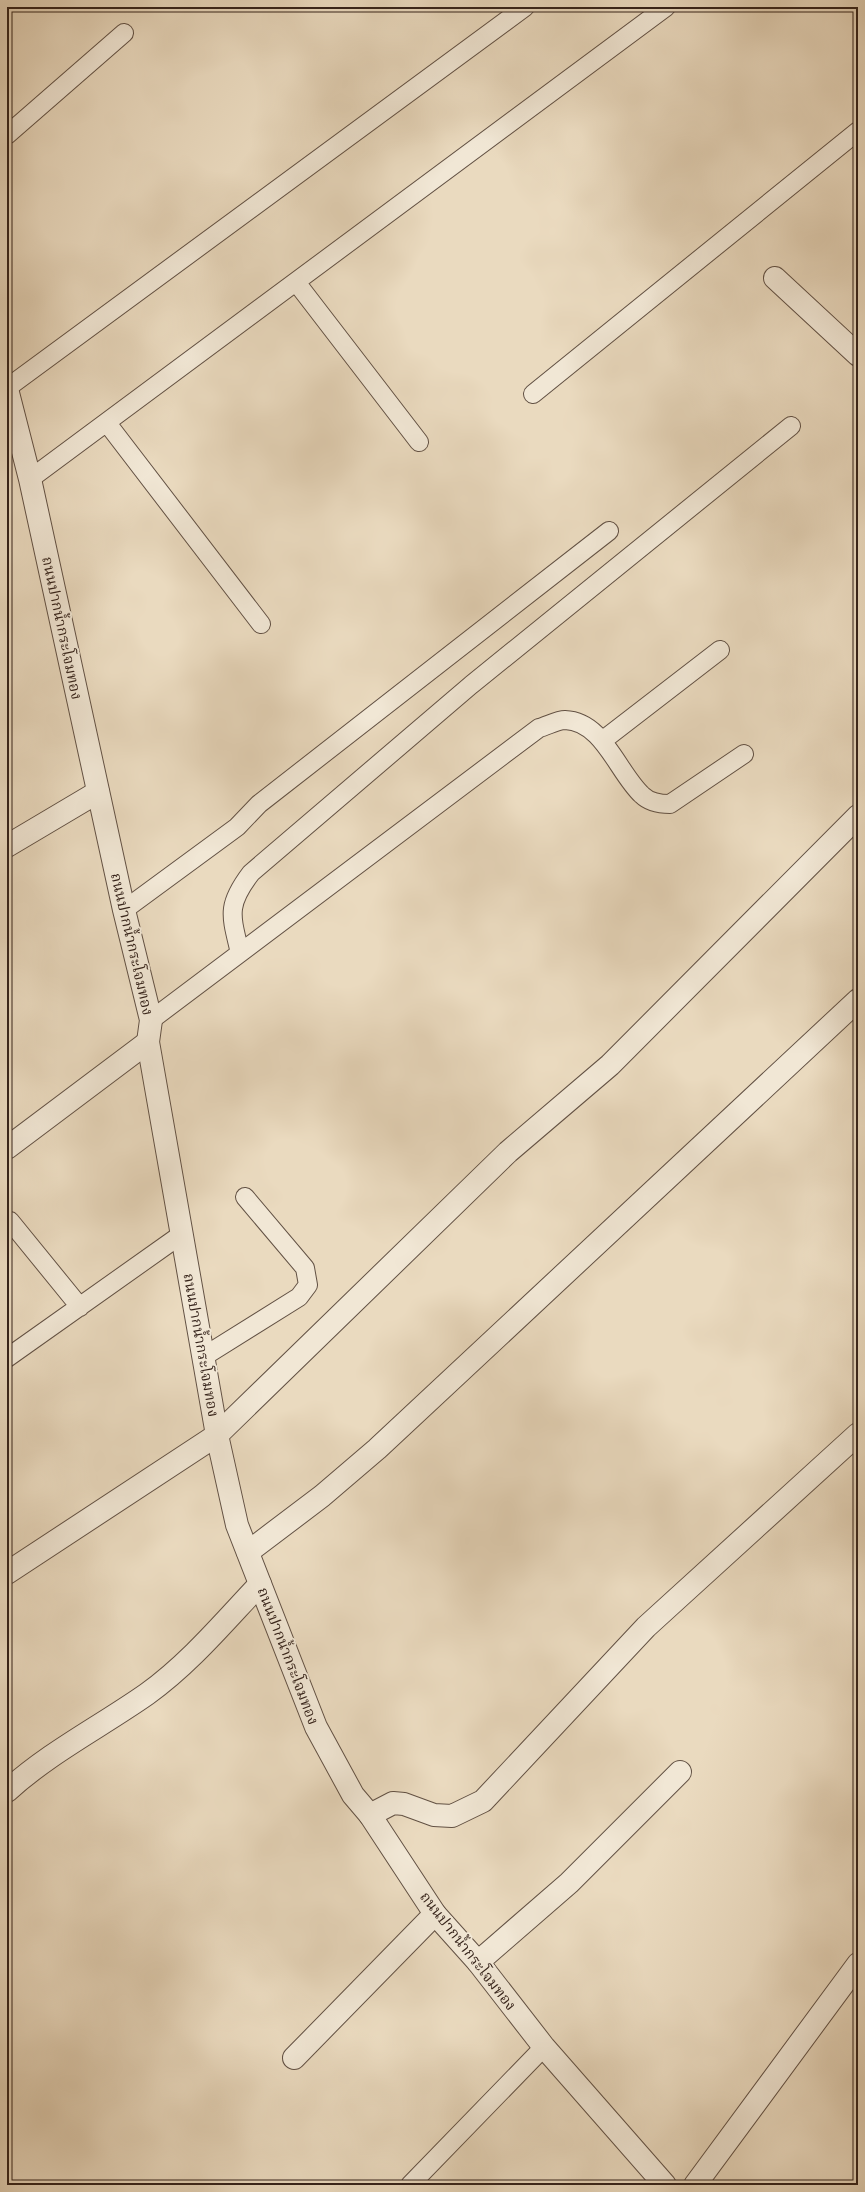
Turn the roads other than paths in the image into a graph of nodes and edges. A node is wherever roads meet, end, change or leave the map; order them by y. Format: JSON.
{"nodes":[{"id":1,"x":525,"y":7,"type":"edge"},
{"id":2,"x":666,"y":7,"type":"edge"},
{"id":3,"x":124,"y":33,"type":"dead end"},
{"id":4,"x":858,"y":131,"type":"edge"},
{"id":5,"x":7,"y":135,"type":"edge"},
{"id":6,"x":774,"y":278,"type":"dead end"},
{"id":7,"x":296,"y":282,"type":"junction"},
{"id":8,"x":858,"y":355,"type":"edge"},
{"id":9,"x":7,"y":388,"type":"edge"},
{"id":10,"x":534,"y":394,"type":"dead end"},
{"id":11,"x":107,"y":423,"type":"junction"},
{"id":12,"x":791,"y":426,"type":"dead end"},
{"id":13,"x":419,"y":442,"type":"dead end"},
{"id":14,"x":30,"y":479,"type":"junction"},
{"id":15,"x":609,"y":530,"type":"dead end"},
{"id":16,"x":261,"y":624,"type":"dead end"},
{"id":17,"x":720,"y":650,"type":"dead end"},
{"id":18,"x":602,"y":741,"type":"junction"},
{"id":19,"x":744,"y":754,"type":"dead end"},
{"id":20,"x":98,"y":792,"type":"junction"},
{"id":21,"x":858,"y":816,"type":"edge"},
{"id":22,"x":7,"y":846,"type":"edge"},
{"id":23,"x":124,"y":910,"type":"junction"},
{"id":24,"x":240,"y":953,"type":"junction"},
{"id":25,"x":858,"y":1000,"type":"edge"},
{"id":26,"x":151,"y":1020,"type":"junction"},
{"id":27,"x":148,"y":1042,"type":"junction"},
{"id":28,"x":7,"y":1148,"type":"edge"},
{"id":29,"x":245,"y":1197,"type":"dead end"},
{"id":30,"x":10,"y":1221,"type":"dead end"},
{"id":31,"x":182,"y":1234,"type":"junction"},
{"id":32,"x":80,"y":1307,"type":"junction"},
{"id":33,"x":203,"y":1357,"type":"junction"},
{"id":34,"x":7,"y":1358,"type":"edge"},
{"id":35,"x":217,"y":1434,"type":"junction"},
{"id":36,"x":858,"y":1434,"type":"edge"},
{"id":37,"x":248,"y":1552,"type":"junction"},
{"id":38,"x":7,"y":1574,"type":"edge"},
{"id":39,"x":260,"y":1584,"type":"junction"},
{"id":40,"x":680,"y":1772,"type":"dead end"},
{"id":41,"x":7,"y":1790,"type":"edge"},
{"id":42,"x":370,"y":1815,"type":"junction"},
{"id":43,"x":435,"y":1914,"type":"junction"},
{"id":44,"x":478,"y":1962,"type":"junction"},
{"id":45,"x":858,"y":1964,"type":"edge"},
{"id":46,"x":544,"y":2047,"type":"junction"},
{"id":47,"x":294,"y":2058,"type":"dead end"},
{"id":48,"x":410,"y":2185,"type":"edge"},
{"id":49,"x":665,"y":2185,"type":"edge"},
{"id":50,"x":696,"y":2185,"type":"edge"}],
"edges":[{"from":1,"to":9,"type":"lane"},
{"from":2,"to":7,"type":"lane"},
{"from":3,"to":5,"type":"lane"},
{"from":4,"to":10,"type":"lane"},
{"from":6,"to":8,"type":"street"},
{"from":7,"to":11,"type":"lane"},
{"from":7,"to":13,"type":"lane"},
{"from":9,"to":14,"type":"street","name":"ถนนปากน้ำกระโจมทอง"},
{"from":11,"to":14,"type":"lane"},
{"from":11,"to":16,"type":"lane"},
{"from":12,"to":24,"type":"lane"},
{"from":14,"to":20,"type":"street","name":"ถนนปากน้ำกระโจมทอง"},
{"from":15,"to":23,"type":"lane"},
{"from":17,"to":18,"type":"lane"},
{"from":18,"to":19,"type":"lane"},
{"from":18,"to":24,"type":"lane"},
{"from":20,"to":22,"type":"street"},
{"from":20,"to":23,"type":"street","name":"ถนนปากน้ำกระโจมทอง"},
{"from":21,"to":35,"type":"street"},
{"from":23,"to":26,"type":"street","name":"ถนนปากน้ำกระโจมทอง"},
{"from":24,"to":26,"type":"lane"},
{"from":25,"to":37,"type":"street"},
{"from":26,"to":27,"type":"street","name":"ถนนปากน้ำกระโจมทอง"},
{"from":27,"to":28,"type":"street"},
{"from":27,"to":31,"type":"street","name":"ถนนปากน้ำกระโจมทอง"},
{"from":29,"to":33,"type":"lane"},
{"from":30,"to":32,"type":"lane"},
{"from":31,"to":32,"type":"lane"},
{"from":31,"to":33,"type":"street","name":"ถนนปากน้ำกระโจมทอง"},
{"from":32,"to":34,"type":"lane"},
{"from":33,"to":35,"type":"street","name":"ถนนปากน้ำกระโจมทอง"},
{"from":35,"to":37,"type":"street","name":"ถนนปากน้ำกระโจมทอง"},
{"from":35,"to":38,"type":"street"},
{"from":36,"to":42,"type":"street"},
{"from":37,"to":39,"type":"street","name":"ถนนปากน้ำกระโจมทอง"},
{"from":39,"to":41,"type":"street"},
{"from":39,"to":42,"type":"street","name":"ถนนปากน้ำกระโจมทอง"},
{"from":40,"to":44,"type":"street"},
{"from":42,"to":43,"type":"street","name":"ถนนปากน้ำกระโจมทอง"},
{"from":43,"to":44,"type":"street","name":"ถนนปากน้ำกระโจมทอง"},
{"from":43,"to":47,"type":"street"},
{"from":44,"to":46,"type":"street","name":"ถนนปากน้ำกระโจมทอง"},
{"from":45,"to":50,"type":"street"},
{"from":46,"to":48,"type":"lane"},
{"from":46,"to":49,"type":"street","name":"ถนนปากน้ำกระโจมทอง"}]}
